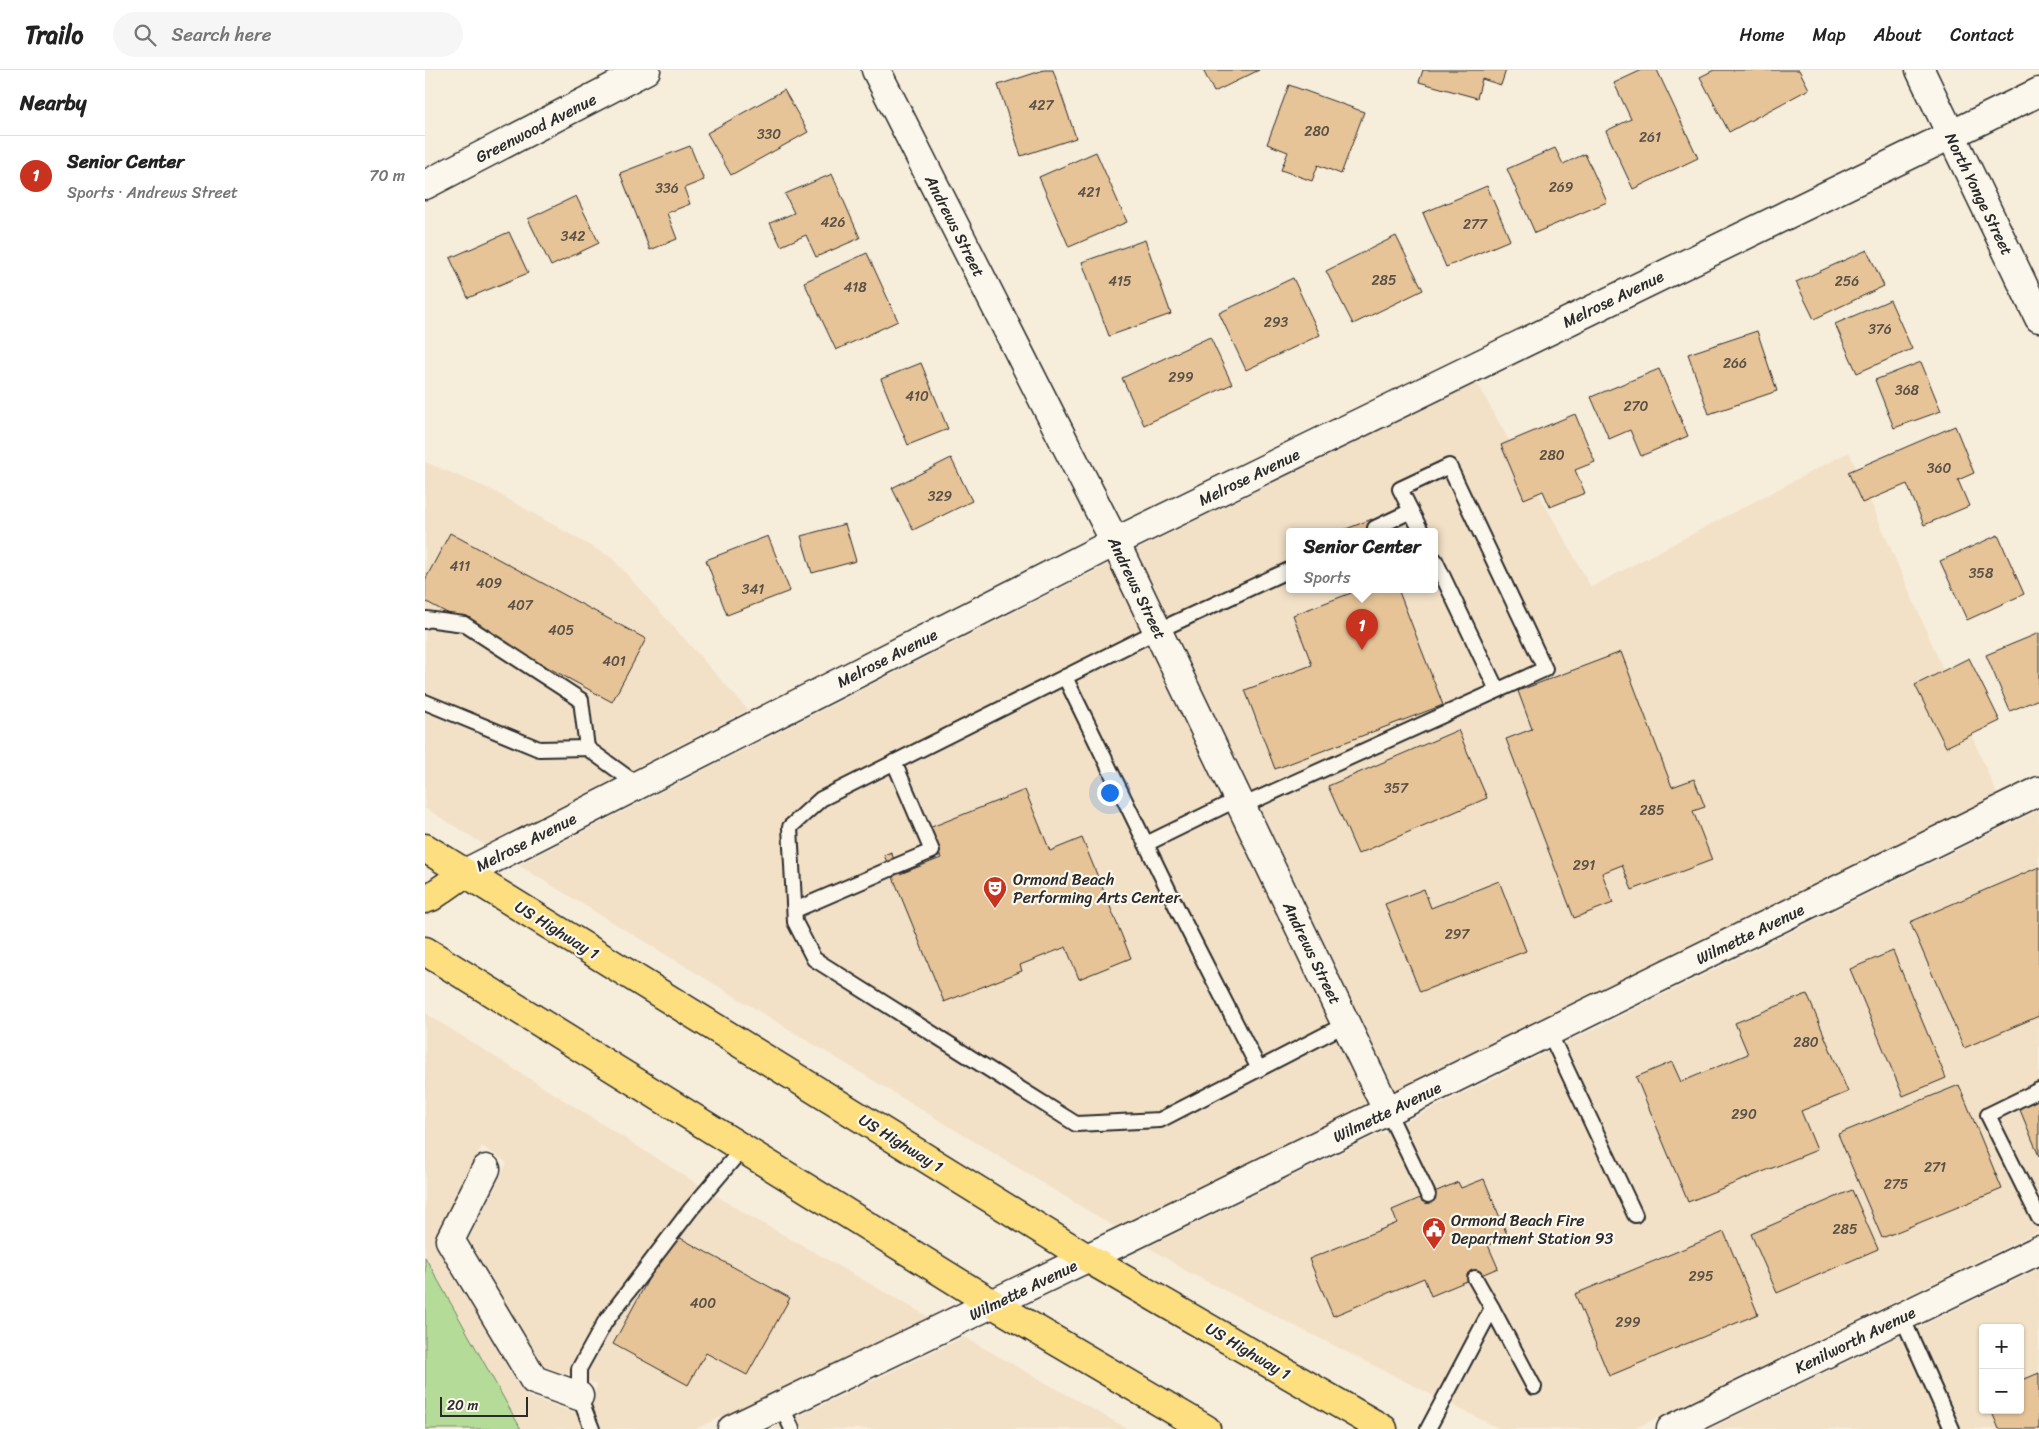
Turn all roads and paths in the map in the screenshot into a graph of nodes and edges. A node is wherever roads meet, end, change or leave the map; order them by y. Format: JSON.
{"nodes":[{"id":1,"x":646,"y":70,"type":"edge"},
{"id":2,"x":876,"y":70,"type":"edge"},
{"id":3,"x":1920,"y":70,"type":"edge"},
{"id":4,"x":2039,"y":92,"type":"edge"},
{"id":5,"x":1950,"y":134,"type":"junction"},
{"id":6,"x":425,"y":185,"type":"edge"},
{"id":7,"x":2039,"y":318,"type":"edge"},
{"id":8,"x":1411,"y":511,"type":"junction"},
{"id":9,"x":1375,"y":528,"type":"dead end"},
{"id":10,"x":1420,"y":528,"type":"edge"},
{"id":11,"x":1115,"y":542,"type":"junction"},
{"id":12,"x":1438,"y":566,"type":"edge"},
{"id":13,"x":1286,"y":571,"type":"edge"},
{"id":14,"x":425,"y":621,"type":"edge"},
{"id":15,"x":1157,"y":631,"type":"junction"},
{"id":16,"x":1065,"y":677,"type":"junction"},
{"id":17,"x":1497,"y":690,"type":"junction"},
{"id":18,"x":425,"y":702,"type":"edge"},
{"id":19,"x":587,"y":748,"type":"junction"},
{"id":20,"x":894,"y":762,"type":"junction"},
{"id":21,"x":638,"y":785,"type":"junction"},
{"id":22,"x":2039,"y":792,"type":"edge"},
{"id":23,"x":1240,"y":803,"type":"junction"},
{"id":24,"x":1146,"y":844,"type":"junction"},
{"id":25,"x":425,"y":848,"type":"edge"},
{"id":26,"x":465,"y":873,"type":"junction"},
{"id":27,"x":425,"y":898,"type":"edge"},
{"id":28,"x":795,"y":916,"type":"junction"},
{"id":29,"x":425,"y":951,"type":"edge"},
{"id":30,"x":1346,"y":1024,"type":"junction"},
{"id":31,"x":1549,"y":1032,"type":"junction"},
{"id":32,"x":1259,"y":1069,"type":"junction"},
{"id":33,"x":2039,"y":1090,"type":"edge"},
{"id":34,"x":1388,"y":1112,"type":"junction"},
{"id":35,"x":743,"y":1149,"type":"junction"},
{"id":36,"x":487,"y":1169,"type":"dead end"},
{"id":37,"x":1428,"y":1195,"type":"dead end"},
{"id":38,"x":1635,"y":1215,"type":"dead end"},
{"id":39,"x":2039,"y":1218,"type":"edge"},
{"id":40,"x":2039,"y":1250,"type":"edge"},
{"id":41,"x":1087,"y":1258,"type":"junction"},
{"id":42,"x":1475,"y":1278,"type":"dead end"},
{"id":43,"x":993,"y":1304,"type":"junction"},
{"id":44,"x":1492,"y":1308,"type":"junction"},
{"id":45,"x":1902,"y":1316,"type":"junction"},
{"id":46,"x":1534,"y":1387,"type":"dead end"},
{"id":47,"x":579,"y":1396,"type":"junction"},
{"id":48,"x":786,"y":1417,"type":"edge"},
{"id":49,"x":1680,"y":1427,"type":"edge"},
{"id":50,"x":592,"y":1429,"type":"edge"},
{"id":51,"x":732,"y":1429,"type":"edge"},
{"id":52,"x":1206,"y":1429,"type":"edge"},
{"id":53,"x":1383,"y":1429,"type":"edge"},
{"id":54,"x":1428,"y":1429,"type":"edge"},
{"id":55,"x":1952,"y":1429,"type":"edge"}],
"edges":[{"from":1,"to":6,"type":"street","name":"Greenwood Avenue"},
{"from":2,"to":11,"type":"street","name":"Andrews Street"},
{"from":3,"to":5,"type":"street","name":"North Yonge Street"},
{"from":4,"to":5,"type":"street","name":"Melrose Avenue"},
{"from":5,"to":7,"type":"street","name":"North Yonge Street"},
{"from":5,"to":11,"type":"street","name":"Melrose Avenue"},
{"from":8,"to":9,"type":"lane"},
{"from":8,"to":10,"type":"lane"},
{"from":8,"to":17,"type":"lane"},
{"from":11,"to":15,"type":"street","name":"Andrews Street"},
{"from":11,"to":21,"type":"street","name":"Melrose Avenue"},
{"from":12,"to":17,"type":"lane"},
{"from":13,"to":15,"type":"lane"},
{"from":14,"to":19,"type":"lane"},
{"from":15,"to":16,"type":"lane"},
{"from":15,"to":23,"type":"street","name":"Andrews Street"},
{"from":16,"to":20,"type":"lane"},
{"from":16,"to":24,"type":"lane"},
{"from":17,"to":23,"type":"lane"},
{"from":18,"to":19,"type":"lane"},
{"from":19,"to":21,"type":"lane"},
{"from":20,"to":28,"type":"lane"},
{"from":20,"to":28,"type":"lane"},
{"from":21,"to":26,"type":"street","name":"Melrose Avenue"},
{"from":22,"to":31,"type":"street","name":"Wilmette Avenue"},
{"from":23,"to":24,"type":"lane"},
{"from":23,"to":30,"type":"street","name":"Andrews Street"},
{"from":24,"to":32,"type":"lane"},
{"from":25,"to":26,"type":"main road","name":"US Highway 1"},
{"from":26,"to":27,"type":"main road"},
{"from":26,"to":41,"type":"main road","name":"US Highway 1"},
{"from":28,"to":32,"type":"lane"},
{"from":29,"to":35,"type":"main road"},
{"from":30,"to":32,"type":"lane"},
{"from":30,"to":34,"type":"street","name":"Andrews Street"},
{"from":31,"to":34,"type":"street","name":"Wilmette Avenue"},
{"from":31,"to":38,"type":"lane"},
{"from":33,"to":39,"type":"lane"},
{"from":34,"to":37,"type":"lane"},
{"from":34,"to":41,"type":"street","name":"Wilmette Avenue"},
{"from":35,"to":43,"type":"main road"},
{"from":35,"to":47,"type":"lane"},
{"from":36,"to":47,"type":"street"},
{"from":40,"to":45,"type":"street","name":"Kenilworth Avenue"},
{"from":41,"to":43,"type":"street","name":"Wilmette Avenue"},
{"from":41,"to":53,"type":"main road","name":"US Highway 1"},
{"from":42,"to":44,"type":"lane"},
{"from":43,"to":48,"type":"street","name":"Wilmette Avenue"},
{"from":43,"to":52,"type":"main road"},
{"from":44,"to":46,"type":"lane"},
{"from":44,"to":54,"type":"lane"},
{"from":45,"to":49,"type":"street","name":"Kenilworth Avenue"},
{"from":45,"to":55,"type":"lane"},
{"from":47,"to":50,"type":"lane"},
{"from":48,"to":51,"type":"street","name":"Wilmette Avenue"}]}
